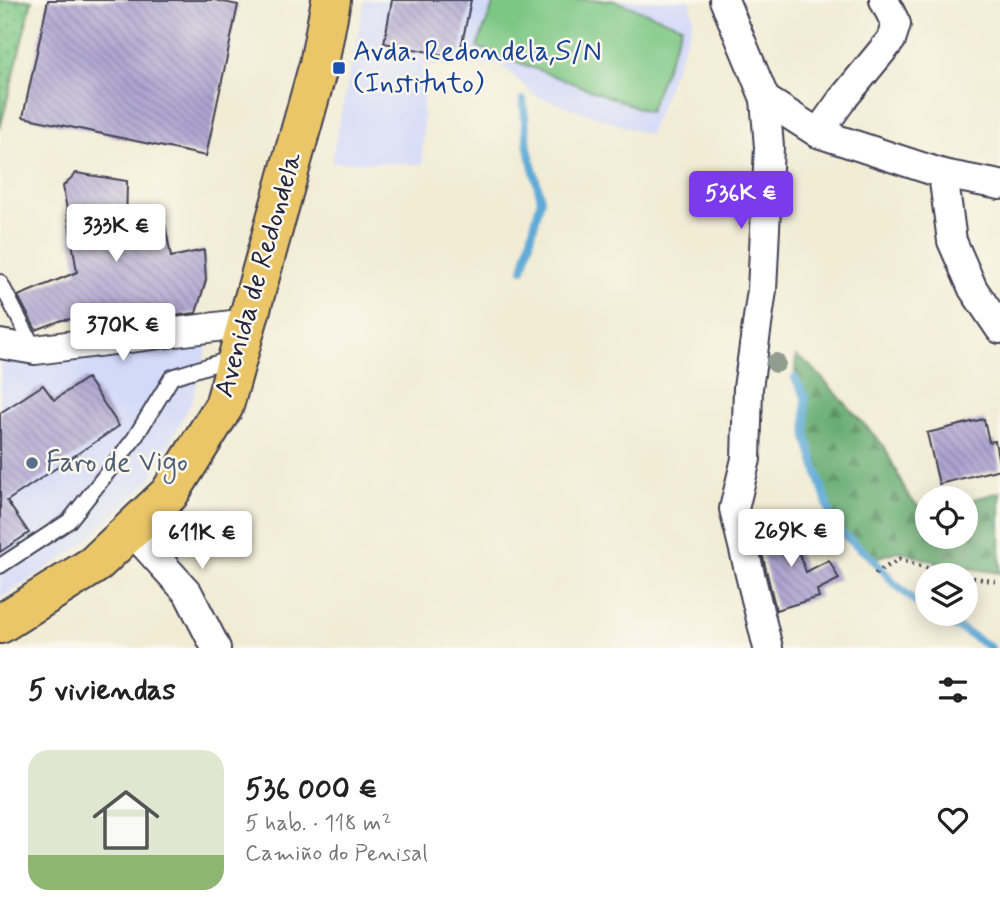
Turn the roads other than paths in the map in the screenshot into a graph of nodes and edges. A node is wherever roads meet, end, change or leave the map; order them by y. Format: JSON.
{"nodes":[{"id":1,"x":331,"y":0,"type":"edge"},
{"id":2,"x":724,"y":0,"type":"edge"},
{"id":3,"x":884,"y":0,"type":"edge"},
{"id":4,"x":765,"y":99,"type":"junction"},
{"id":5,"x":818,"y":133,"type":"junction"},
{"id":6,"x":943,"y":174,"type":"junction"},
{"id":7,"x":1000,"y":185,"type":"edge"},
{"id":8,"x":0,"y":282,"type":"edge"},
{"id":9,"x":1000,"y":329,"type":"edge"},
{"id":10,"x":242,"y":340,"type":"junction"},
{"id":11,"x":0,"y":344,"type":"edge"},
{"id":12,"x":35,"y":350,"type":"junction"},
{"id":13,"x":131,"y":530,"type":"junction"},
{"id":14,"x":0,"y":566,"type":"edge"},
{"id":15,"x":0,"y":624,"type":"edge"},
{"id":16,"x":216,"y":648,"type":"edge"},
{"id":17,"x":768,"y":648,"type":"edge"}],
"edges":[{"from":1,"to":10,"type":"highway","name":"Avenida de Redondela"},
{"from":2,"to":4,"type":"street"},
{"from":3,"to":5,"type":"street"},
{"from":4,"to":5,"type":"street"},
{"from":4,"to":17,"type":"street"},
{"from":5,"to":6,"type":"street"},
{"from":6,"to":7,"type":"street"},
{"from":6,"to":9,"type":"street"},
{"from":8,"to":12,"type":"lane"},
{"from":10,"to":12,"type":"street"},
{"from":10,"to":13,"type":"highway","name":"Avenida de Redondela"},
{"from":10,"to":14,"type":"lane"},
{"from":11,"to":12,"type":"street"},
{"from":13,"to":15,"type":"highway","name":"Avenida de Redondela"},
{"from":13,"to":16,"type":"street"}]}
